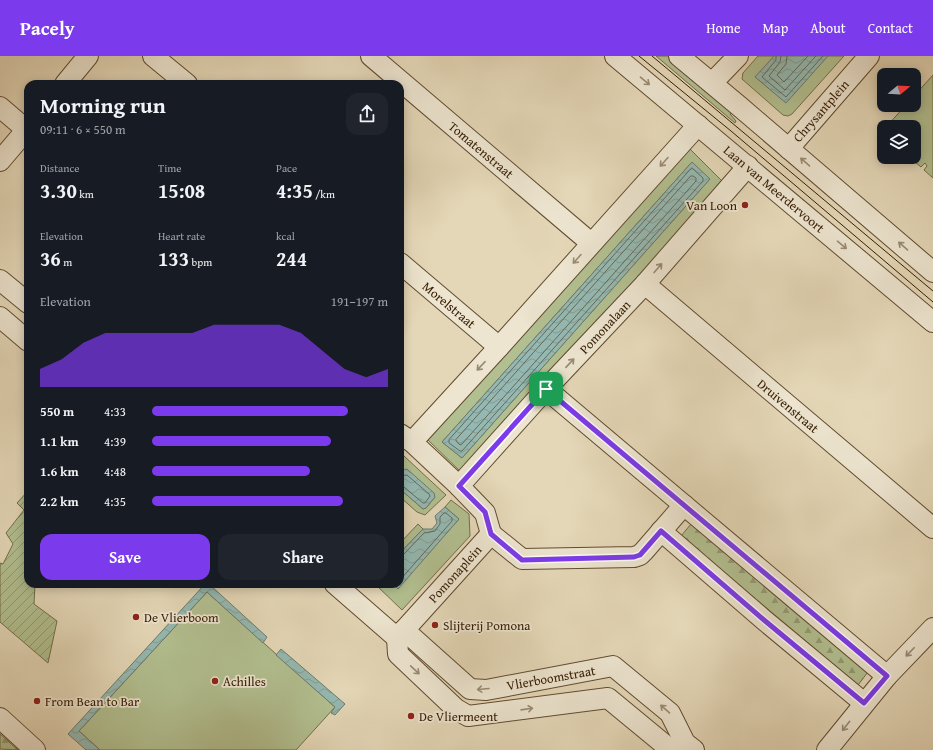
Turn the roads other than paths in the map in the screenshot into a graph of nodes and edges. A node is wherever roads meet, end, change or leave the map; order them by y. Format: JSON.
{"nodes":[{"id":1,"x":88,"y":56,"type":"edge"},
{"id":2,"x":153,"y":56,"type":"edge"},
{"id":3,"x":371,"y":56,"type":"edge"},
{"id":4,"x":615,"y":56,"type":"edge"},
{"id":5,"x":679,"y":56,"type":"edge"},
{"id":6,"x":738,"y":56,"type":"edge"},
{"id":7,"x":869,"y":56,"type":"edge"},
{"id":8,"x":68,"y":80,"type":"edge"},
{"id":9,"x":181,"y":80,"type":"edge"},
{"id":10,"x":399,"y":80,"type":"edge"},
{"id":11,"x":712,"y":83,"type":"junction"},
{"id":12,"x":404,"y":84,"type":"edge"},
{"id":13,"x":0,"y":107,"type":"edge"},
{"id":14,"x":698,"y":125,"type":"junction"},
{"id":15,"x":24,"y":127,"type":"edge"},
{"id":16,"x":24,"y":133,"type":"edge"},
{"id":17,"x":789,"y":149,"type":"junction"},
{"id":18,"x":0,"y":161,"type":"edge"},
{"id":19,"x":748,"y":166,"type":"junction"},
{"id":20,"x":591,"y":244,"type":"junction"},
{"id":21,"x":404,"y":266,"type":"edge"},
{"id":22,"x":933,"y":272,"type":"edge"},
{"id":23,"x":0,"y":280,"type":"edge"},
{"id":24,"x":645,"y":284,"type":"junction"},
{"id":25,"x":24,"y":300,"type":"edge"},
{"id":26,"x":0,"y":317,"type":"edge"},
{"id":27,"x":933,"y":322,"type":"edge"},
{"id":28,"x":24,"y":338,"type":"edge"},
{"id":29,"x":499,"y":347,"type":"junction"},
{"id":30,"x":546,"y":389,"type":"junction"},
{"id":31,"x":406,"y":438,"type":"edge"},
{"id":32,"x":459,"y":486,"type":"junction"},
{"id":33,"x":684,"y":505,"type":"junction"},
{"id":34,"x":933,"y":528,"type":"edge"},
{"id":35,"x":661,"y":531,"type":"junction"},
{"id":36,"x":491,"y":534,"type":"junction"},
{"id":37,"x":340,"y":588,"type":"edge"},
{"id":38,"x":933,"y":628,"type":"edge"},
{"id":39,"x":401,"y":634,"type":"junction"},
{"id":40,"x":887,"y":676,"type":"junction"},
{"id":41,"x":864,"y":703,"type":"junction"},
{"id":42,"x":0,"y":718,"type":"edge"},
{"id":43,"x":682,"y":748,"type":"edge"},
{"id":44,"x":35,"y":750,"type":"edge"},
{"id":45,"x":827,"y":750,"type":"edge"}],
"edges":[{"from":1,"to":8,"type":"street"},
{"from":2,"to":9,"type":"street"},
{"from":3,"to":10,"type":"street","name":"Tomatenstraat"},
{"from":4,"to":14,"type":"street","name":"Laan van Meerdervoort","one_way":true},
{"from":5,"to":11,"type":"street"},
{"from":6,"to":11,"type":"street"},
{"from":7,"to":17,"type":"street","name":"Chrysantplein"},
{"from":11,"to":17,"type":"street"},
{"from":12,"to":20,"type":"street","name":"Tomatenstraat"},
{"from":13,"to":15,"type":"street"},
{"from":14,"to":19,"type":"street","name":"Laan van Meerdervoort"},
{"from":14,"to":20,"type":"street","one_way":true},
{"from":16,"to":18,"type":"street"},
{"from":22,"to":17,"type":"street","one_way":true},
{"from":24,"to":19,"type":"street","name":"Pomonalaan","one_way":true},
{"from":19,"to":27,"type":"street","name":"Laan van Meerdervoort","one_way":true},
{"from":20,"to":29,"type":"street","one_way":true},
{"from":21,"to":29,"type":"street","name":"Morelstraat"},
{"from":23,"to":25,"type":"street"},
{"from":30,"to":24,"type":"street","name":"Pomonalaan","one_way":true},
{"from":24,"to":34,"type":"street","name":"Druivenstraat"},
{"from":26,"to":28,"type":"street"},
{"from":29,"to":31,"type":"street","one_way":true},
{"from":30,"to":32,"type":"street","name":"Pomonalaan"},
{"from":30,"to":33,"type":"street"},
{"from":31,"to":32,"type":"street","name":"Pomonaplein"},
{"from":32,"to":36,"type":"street","name":"Pomonaplein"},
{"from":33,"to":35,"type":"street"},
{"from":33,"to":40,"type":"street"},
{"from":35,"to":36,"type":"street"},
{"from":35,"to":41,"type":"street"},
{"from":36,"to":39,"type":"street","name":"Pomonaplein"},
{"from":37,"to":39,"type":"street"},
{"from":38,"to":40,"type":"street","one_way":true},
{"from":43,"to":39,"type":"street","name":"Vlierboomstraat","one_way":true},
{"from":39,"to":43,"type":"street","name":"Vlierboomstraat","one_way":true},
{"from":40,"to":41,"type":"street"},
{"from":41,"to":45,"type":"street","one_way":true},
{"from":42,"to":44,"type":"street"}]}
